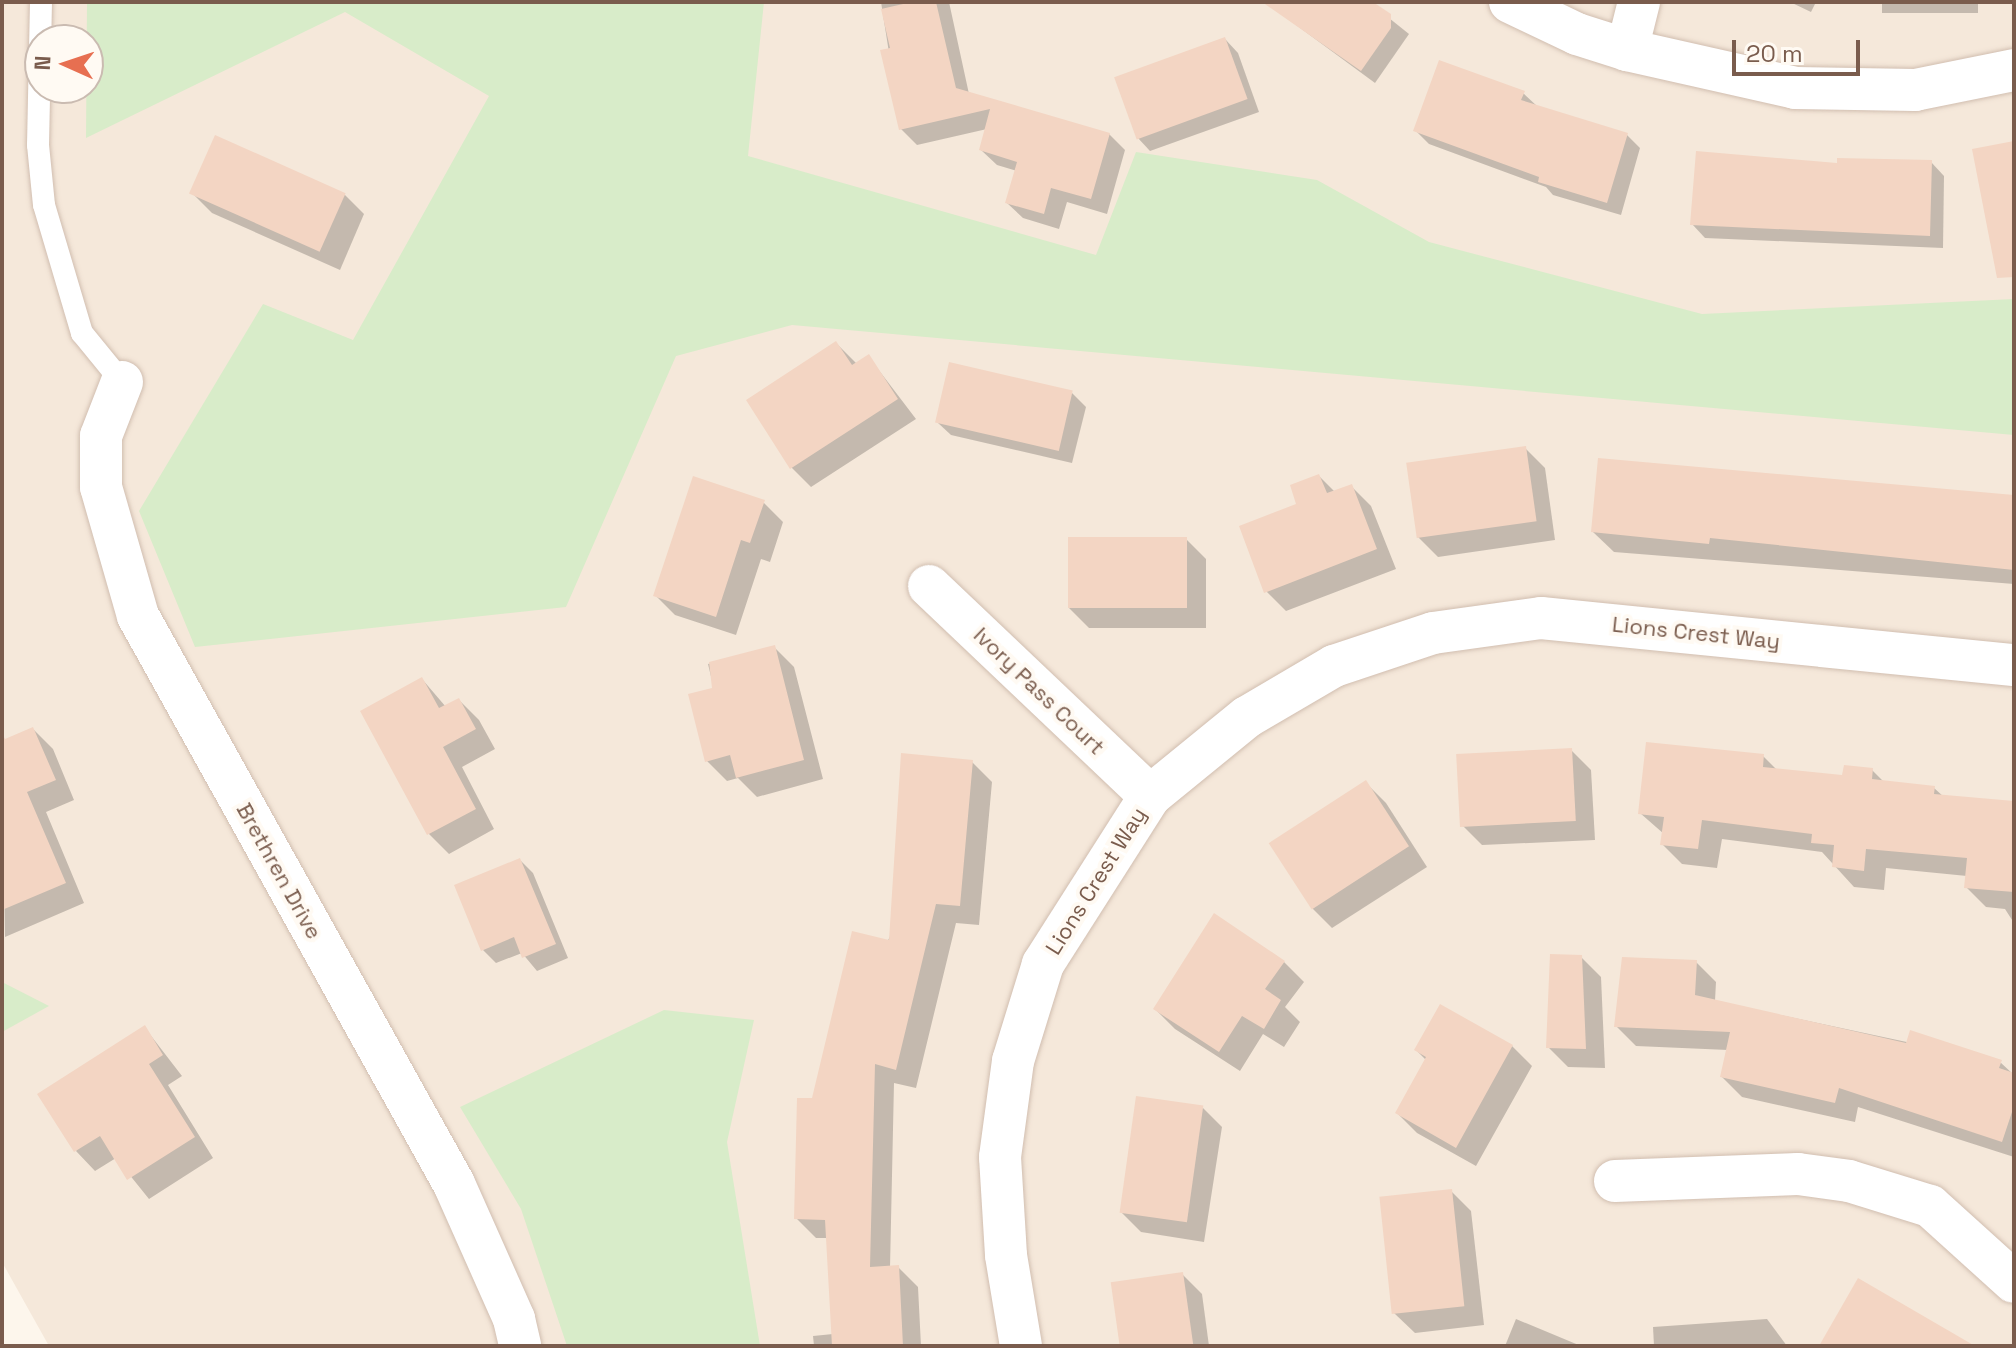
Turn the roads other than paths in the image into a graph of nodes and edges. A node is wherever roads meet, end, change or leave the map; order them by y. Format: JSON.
{"nodes":[{"id":1,"x":41,"y":2,"type":"edge"},
{"id":2,"x":1510,"y":2,"type":"edge"},
{"id":3,"x":1639,"y":2,"type":"edge"},
{"id":4,"x":1627,"y":50,"type":"junction"},
{"id":5,"x":2014,"y":70,"type":"edge"},
{"id":6,"x":122,"y":382,"type":"joint"},
{"id":7,"x":929,"y":586,"type":"dead end"},
{"id":8,"x":2014,"y":665,"type":"edge"},
{"id":9,"x":1150,"y":796,"type":"junction"},
{"id":10,"x":1615,"y":1181,"type":"dead end"},
{"id":11,"x":2014,"y":1282,"type":"edge"},
{"id":12,"x":520,"y":1346,"type":"edge"},
{"id":13,"x":1021,"y":1346,"type":"edge"}],
"edges":[{"from":1,"to":6,"type":"lane"},
{"from":2,"to":4,"type":"street"},
{"from":3,"to":4,"type":"street"},
{"from":4,"to":5,"type":"street"},
{"from":6,"to":12,"type":"street","name":"Brethren Drive"},
{"from":7,"to":9,"type":"street","name":"Ivory Pass Court"},
{"from":8,"to":9,"type":"street","name":"Lions Crest Way"},
{"from":9,"to":13,"type":"street","name":"Lions Crest Way"},
{"from":10,"to":11,"type":"street"}]}
